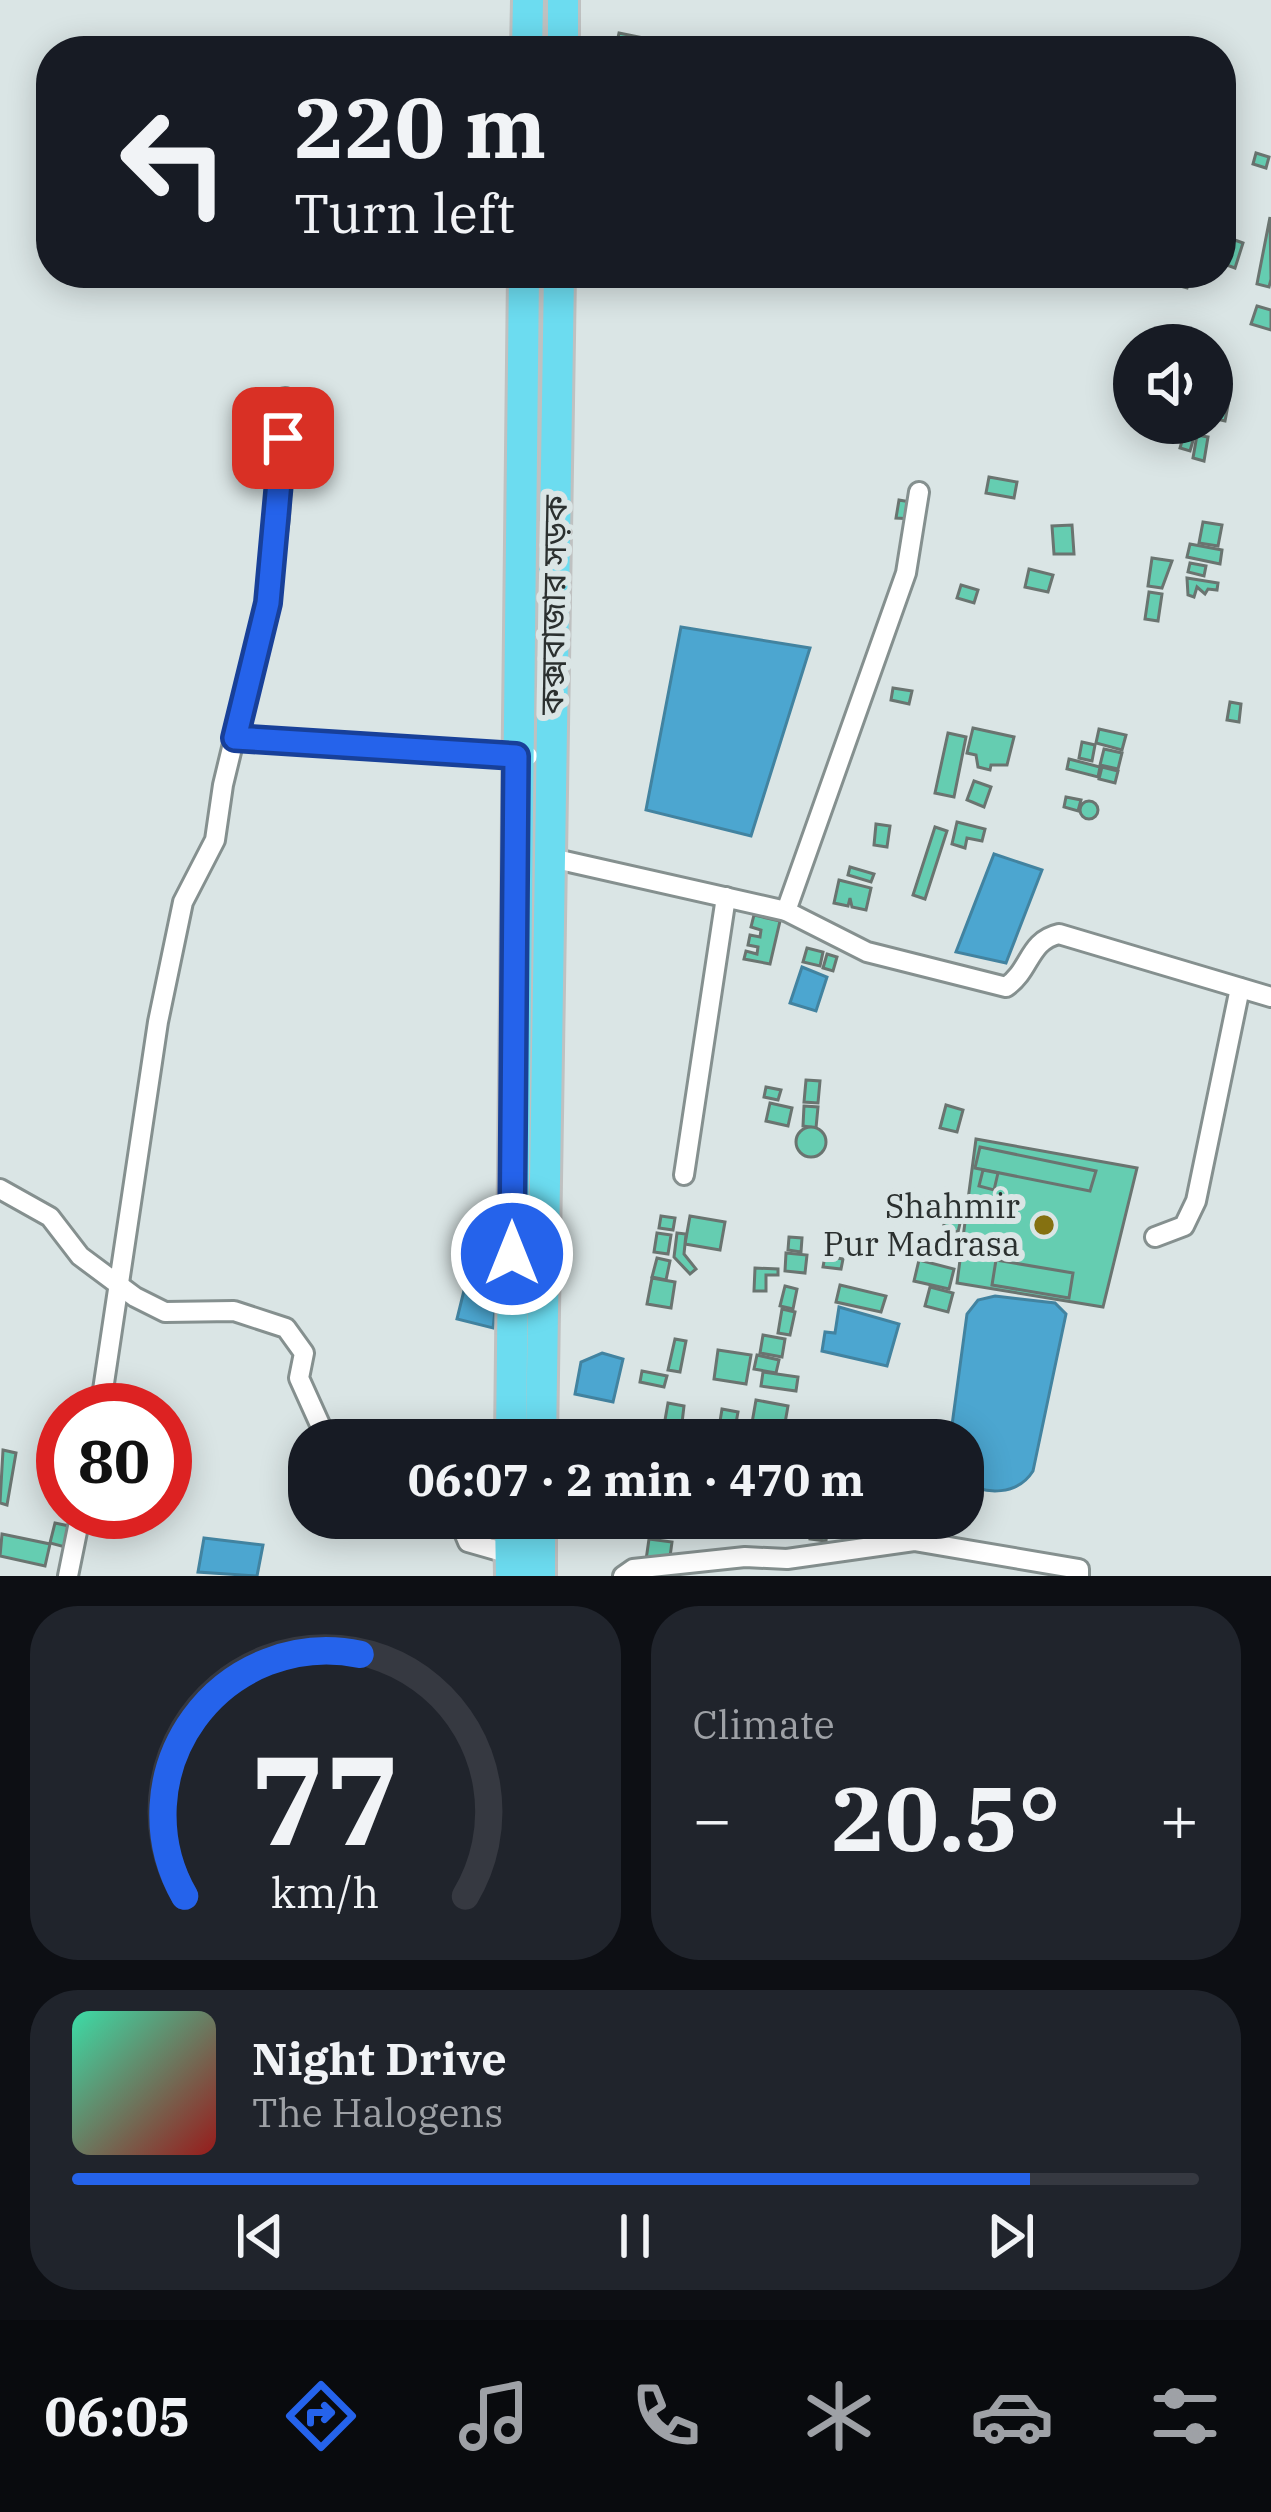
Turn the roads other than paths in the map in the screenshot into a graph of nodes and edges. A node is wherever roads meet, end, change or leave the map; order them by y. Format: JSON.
{"nodes":[{"id":1,"x":528,"y":0,"type":"edge"},
{"id":2,"x":563,"y":0,"type":"edge"},
{"id":3,"x":527,"y":36,"type":"edge"},
{"id":4,"x":563,"y":36,"type":"edge"},
{"id":5,"x":524,"y":288,"type":"edge"},
{"id":6,"x":559,"y":288,"type":"edge"},
{"id":7,"x":285,"y":398,"type":"dead end"},
{"id":8,"x":920,"y":493,"type":"dead end"},
{"id":9,"x":235,"y":738,"type":"junction"},
{"id":10,"x":516,"y":756,"type":"junction"},
{"id":11,"x":550,"y":756,"type":"junction"},
{"id":12,"x":547,"y":856,"type":"junction"},
{"id":13,"x":726,"y":898,"type":"junction"},
{"id":14,"x":786,"y":911,"type":"junction"},
{"id":15,"x":1240,"y":988,"type":"junction"},
{"id":16,"x":1271,"y":997,"type":"edge"},
{"id":17,"x":684,"y":1174,"type":"dead end"},
{"id":18,"x":0,"y":1190,"type":"edge"},
{"id":19,"x":1156,"y":1238,"type":"dead end"},
{"id":20,"x":117,"y":1282,"type":"junction"},
{"id":21,"x":104,"y":1383,"type":"edge"},
{"id":22,"x":318,"y":1419,"type":"edge"},
{"id":23,"x":511,"y":1419,"type":"edge"},
{"id":24,"x":541,"y":1419,"type":"edge"},
{"id":25,"x":76,"y":1539,"type":"edge"},
{"id":26,"x":467,"y":1539,"type":"edge"},
{"id":27,"x":540,"y":1539,"type":"edge"},
{"id":28,"x":510,"y":1565,"type":"edge"},
{"id":29,"x":68,"y":1576,"type":"edge"},
{"id":30,"x":540,"y":1576,"type":"edge"},
{"id":31,"x":622,"y":1576,"type":"edge"},
{"id":32,"x":1079,"y":1576,"type":"edge"}],
"edges":[{"from":1,"to":3,"type":"highway"},
{"from":2,"to":4,"type":"highway"},
{"from":5,"to":10,"type":"highway","name":"কক্সবাজার সড়ক"},
{"from":6,"to":11,"type":"highway","name":"কক্সবাজার সড়ক"},
{"from":7,"to":9,"type":"street"},
{"from":8,"to":14,"type":"street"},
{"from":9,"to":10,"type":"street"},
{"from":9,"to":20,"type":"street"},
{"from":10,"to":11,"type":"street"},
{"from":10,"to":23,"type":"highway","name":"কক্সবাজার সড়ক"},
{"from":11,"to":12,"type":"highway","name":"কক্সবাজার সড়ক"},
{"from":12,"to":13,"type":"street"},
{"from":12,"to":24,"type":"highway","name":"কক্সবাজার সড়ক"},
{"from":13,"to":14,"type":"street"},
{"from":13,"to":17,"type":"street"},
{"from":14,"to":15,"type":"street"},
{"from":15,"to":16,"type":"street"},
{"from":15,"to":19,"type":"street"},
{"from":18,"to":20,"type":"street"},
{"from":20,"to":21,"type":"street"},
{"from":20,"to":22,"type":"street"},
{"from":25,"to":29,"type":"street"},
{"from":26,"to":28,"type":"street"},
{"from":27,"to":30,"type":"highway"},
{"from":31,"to":32,"type":"street"}]}
